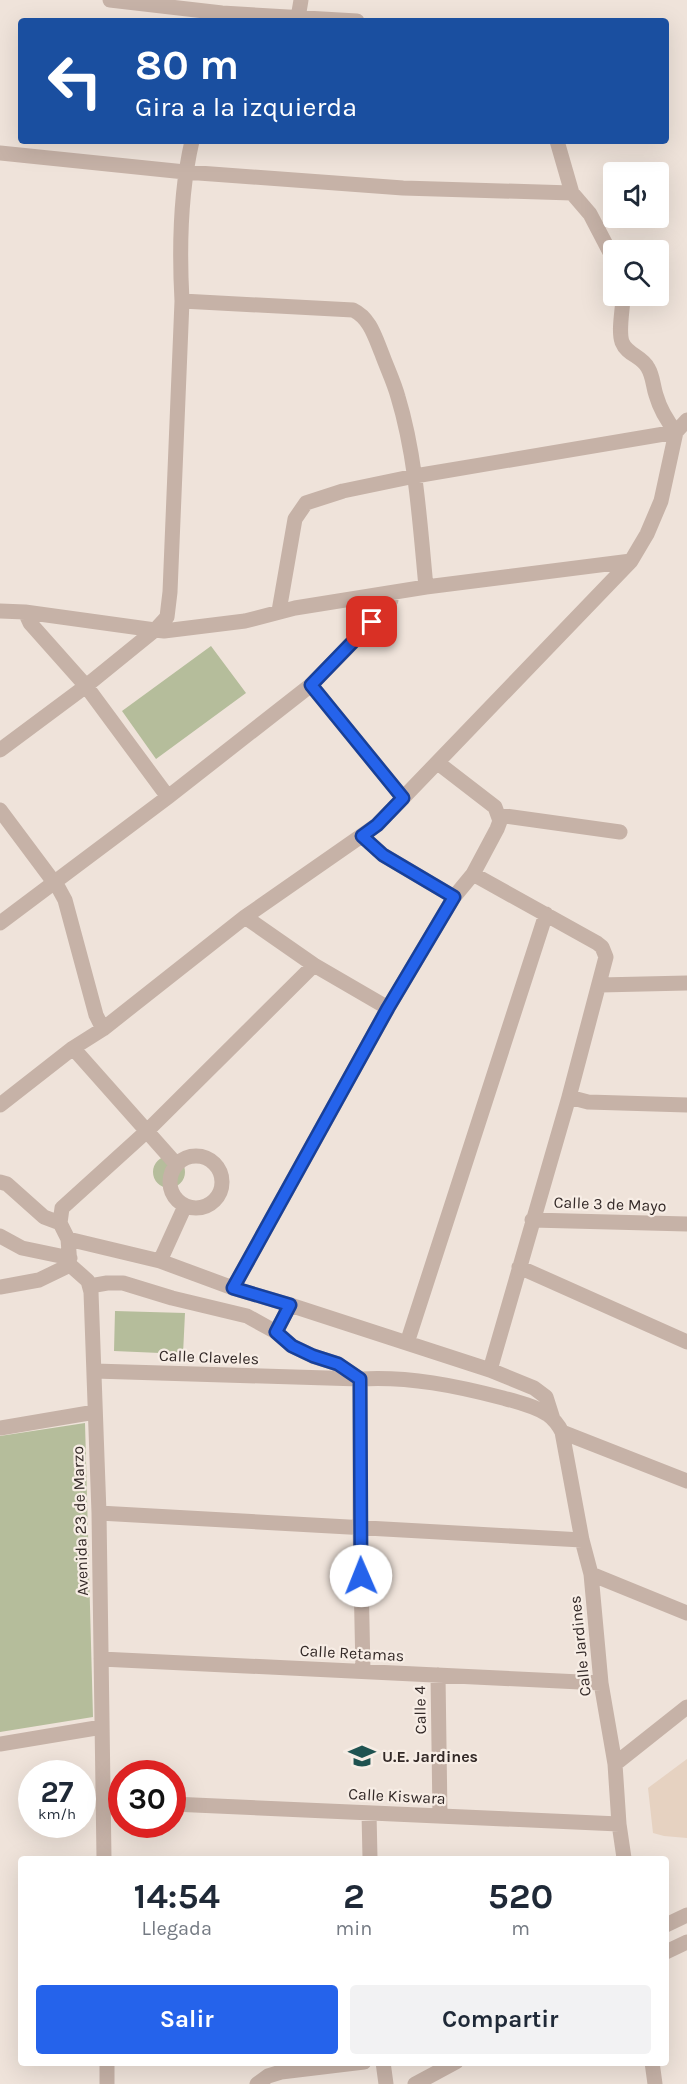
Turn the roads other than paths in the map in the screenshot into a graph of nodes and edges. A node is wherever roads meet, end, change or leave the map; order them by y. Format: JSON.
{"nodes":[{"id":1,"x":110,"y":0,"type":"edge"},
{"id":2,"x":302,"y":0,"type":"edge"},
{"id":3,"x":221,"y":17,"type":"edge"},
{"id":4,"x":298,"y":18,"type":"joint"},
{"id":5,"x":191,"y":144,"type":"edge"},
{"id":6,"x":558,"y":144,"type":"edge"},
{"id":7,"x":0,"y":153,"type":"edge"},
{"id":8,"x":185,"y":172,"type":"junction"},
{"id":9,"x":572,"y":193,"type":"junction"},
{"id":10,"x":604,"y":240,"type":"edge"},
{"id":11,"x":182,"y":301,"type":"junction"},
{"id":12,"x":622,"y":306,"type":"edge"},
{"id":13,"x":687,"y":420,"type":"edge"},
{"id":14,"x":676,"y":432,"type":"junction"},
{"id":15,"x":415,"y":476,"type":"junction"},
{"id":16,"x":631,"y":561,"type":"junction"},
{"id":17,"x":426,"y":587,"type":"junction"},
{"id":18,"x":391,"y":593,"type":"junction"},
{"id":19,"x":0,"y":611,"type":"edge"},
{"id":20,"x":279,"y":611,"type":"junction"},
{"id":21,"x":25,"y":612,"type":"junction"},
{"id":22,"x":155,"y":630,"type":"junction"},
{"id":23,"x":311,"y":685,"type":"junction"},
{"id":24,"x":86,"y":686,"type":"junction"},
{"id":25,"x":0,"y":750,"type":"edge"},
{"id":26,"x":438,"y":763,"type":"junction"},
{"id":27,"x":168,"y":797,"type":"junction"},
{"id":28,"x":403,"y":798,"type":"junction"},
{"id":29,"x":0,"y":810,"type":"edge"},
{"id":30,"x":498,"y":814,"type":"junction"},
{"id":31,"x":620,"y":832,"type":"dead end"},
{"id":32,"x":362,"y":836,"type":"junction"},
{"id":33,"x":473,"y":874,"type":"junction"},
{"id":34,"x":55,"y":881,"type":"junction"},
{"id":35,"x":454,"y":897,"type":"junction"},
{"id":36,"x":546,"y":914,"type":"junction"},
{"id":37,"x":245,"y":917,"type":"junction"},
{"id":38,"x":0,"y":923,"type":"edge"},
{"id":39,"x":314,"y":965,"type":"junction"},
{"id":40,"x":687,"y":983,"type":"edge"},
{"id":41,"x":600,"y":985,"type":"junction"},
{"id":42,"x":388,"y":1008,"type":"junction"},
{"id":43,"x":103,"y":1029,"type":"junction"},
{"id":44,"x":73,"y":1048,"type":"junction"},
{"id":45,"x":569,"y":1097,"type":"junction"},
{"id":46,"x":0,"y":1105,"type":"edge"},
{"id":47,"x":687,"y":1105,"type":"edge"},
{"id":48,"x":147,"y":1131,"type":"junction"},
{"id":49,"x":176,"y":1164,"type":"junction"},
{"id":50,"x":0,"y":1182,"type":"edge"},
{"id":51,"x":185,"y":1206,"type":"junction"},
{"id":52,"x":532,"y":1220,"type":"junction"},
{"id":53,"x":60,"y":1223,"type":"junction"},
{"id":54,"x":687,"y":1224,"type":"edge"},
{"id":55,"x":0,"y":1236,"type":"edge"},
{"id":56,"x":68,"y":1239,"type":"junction"},
{"id":57,"x":160,"y":1261,"type":"junction"},
{"id":58,"x":70,"y":1262,"type":"junction"},
{"id":59,"x":519,"y":1267,"type":"junction"},
{"id":60,"x":90,"y":1286,"type":"junction"},
{"id":61,"x":0,"y":1287,"type":"edge"},
{"id":62,"x":233,"y":1288,"type":"junction"},
{"id":63,"x":290,"y":1305,"type":"junction"},
{"id":64,"x":276,"y":1332,"type":"junction"},
{"id":65,"x":687,"y":1342,"type":"edge"},
{"id":66,"x":407,"y":1343,"type":"junction"},
{"id":67,"x":490,"y":1370,"type":"junction"},
{"id":68,"x":94,"y":1371,"type":"junction"},
{"id":69,"x":360,"y":1379,"type":"junction"},
{"id":70,"x":95,"y":1412,"type":"junction"},
{"id":71,"x":553,"y":1419,"type":"junction"},
{"id":72,"x":0,"y":1428,"type":"edge"},
{"id":73,"x":562,"y":1432,"type":"junction"},
{"id":74,"x":687,"y":1481,"type":"edge"},
{"id":75,"x":99,"y":1514,"type":"junction"},
{"id":76,"x":360,"y":1528,"type":"junction"},
{"id":77,"x":582,"y":1540,"type":"junction"},
{"id":78,"x":591,"y":1574,"type":"junction"},
{"id":79,"x":687,"y":1613,"type":"edge"},
{"id":80,"x":102,"y":1659,"type":"junction"},
{"id":81,"x":363,"y":1671,"type":"junction"},
{"id":82,"x":438,"y":1675,"type":"junction"},
{"id":83,"x":601,"y":1683,"type":"junction"},
{"id":84,"x":687,"y":1707,"type":"edge"},
{"id":85,"x":102,"y":1727,"type":"junction"},
{"id":86,"x":0,"y":1744,"type":"edge"},
{"id":87,"x":615,"y":1764,"type":"junction"},
{"id":88,"x":103,"y":1801,"type":"junction"},
{"id":89,"x":108,"y":1801,"type":"edge"},
{"id":90,"x":186,"y":1805,"type":"edge"},
{"id":91,"x":369,"y":1813,"type":"junction"},
{"id":92,"x":440,"y":1816,"type":"junction"},
{"id":93,"x":619,"y":1824,"type":"junction"},
{"id":94,"x":104,"y":1856,"type":"edge"},
{"id":95,"x":370,"y":1856,"type":"edge"},
{"id":96,"x":624,"y":1856,"type":"edge"},
{"id":97,"x":687,"y":1915,"type":"edge"},
{"id":98,"x":669,"y":1924,"type":"edge"},
{"id":99,"x":687,"y":1942,"type":"edge"},
{"id":100,"x":669,"y":1951,"type":"edge"},
{"id":101,"x":107,"y":2066,"type":"edge"},
{"id":102,"x":331,"y":2066,"type":"edge"},
{"id":103,"x":384,"y":2066,"type":"edge"},
{"id":104,"x":449,"y":2066,"type":"edge"},
{"id":105,"x":653,"y":2066,"type":"edge"},
{"id":106,"x":107,"y":2084,"type":"edge"},
{"id":107,"x":257,"y":2084,"type":"edge"},
{"id":108,"x":386,"y":2084,"type":"edge"},
{"id":109,"x":415,"y":2084,"type":"edge"},
{"id":110,"x":655,"y":2084,"type":"edge"}],
"edges":[{"from":1,"to":3,"type":"street"},
{"from":2,"to":4,"type":"street"},
{"from":3,"to":4,"type":"street"},
{"from":5,"to":8,"type":"street"},
{"from":6,"to":9,"type":"street"},
{"from":7,"to":8,"type":"street"},
{"from":8,"to":9,"type":"street"},
{"from":8,"to":11,"type":"street"},
{"from":9,"to":10,"type":"street"},
{"from":11,"to":15,"type":"street"},
{"from":11,"to":22,"type":"street"},
{"from":12,"to":14,"type":"street"},
{"from":13,"to":14,"type":"street"},
{"from":14,"to":15,"type":"street"},
{"from":14,"to":16,"type":"street"},
{"from":15,"to":17,"type":"street"},
{"from":15,"to":20,"type":"street"},
{"from":16,"to":17,"type":"street"},
{"from":16,"to":26,"type":"street"},
{"from":17,"to":18,"type":"street"},
{"from":18,"to":20,"type":"street"},
{"from":18,"to":23,"type":"street"},
{"from":19,"to":21,"type":"street"},
{"from":20,"to":22,"type":"street"},
{"from":21,"to":22,"type":"street"},
{"from":21,"to":24,"type":"street"},
{"from":22,"to":24,"type":"street"},
{"from":23,"to":27,"type":"street"},
{"from":23,"to":28,"type":"street"},
{"from":24,"to":25,"type":"street"},
{"from":24,"to":27,"type":"street"},
{"from":26,"to":28,"type":"street"},
{"from":26,"to":30,"type":"street"},
{"from":27,"to":34,"type":"street"},
{"from":28,"to":32,"type":"street"},
{"from":29,"to":34,"type":"street"},
{"from":30,"to":31,"type":"street"},
{"from":30,"to":33,"type":"street"},
{"from":32,"to":35,"type":"street"},
{"from":32,"to":37,"type":"street"},
{"from":33,"to":35,"type":"street"},
{"from":33,"to":36,"type":"street"},
{"from":34,"to":38,"type":"street"},
{"from":34,"to":43,"type":"street"},
{"from":35,"to":42,"type":"street"},
{"from":36,"to":41,"type":"street"},
{"from":36,"to":66,"type":"street"},
{"from":37,"to":39,"type":"street"},
{"from":37,"to":43,"type":"street"},
{"from":39,"to":42,"type":"street"},
{"from":39,"to":48,"type":"street"},
{"from":40,"to":41,"type":"street"},
{"from":41,"to":45,"type":"street"},
{"from":42,"to":62,"type":"street"},
{"from":43,"to":44,"type":"street"},
{"from":44,"to":46,"type":"street"},
{"from":44,"to":48,"type":"street"},
{"from":45,"to":47,"type":"street"},
{"from":45,"to":52,"type":"street"},
{"from":48,"to":49,"type":"street"},
{"from":48,"to":53,"type":"street"},
{"from":49,"to":51,"type":"street"},
{"from":49,"to":51,"type":"street"},
{"from":50,"to":53,"type":"street"},
{"from":51,"to":57,"type":"street"},
{"from":52,"to":54,"type":"street","name":"Calle 3 de Mayo"},
{"from":52,"to":59,"type":"street"},
{"from":53,"to":56,"type":"street"},
{"from":55,"to":58,"type":"street"},
{"from":56,"to":57,"type":"street"},
{"from":56,"to":58,"type":"street"},
{"from":57,"to":62,"type":"street"},
{"from":58,"to":60,"type":"street"},
{"from":58,"to":61,"type":"street"},
{"from":59,"to":65,"type":"street"},
{"from":59,"to":67,"type":"street"},
{"from":60,"to":64,"type":"street"},
{"from":60,"to":68,"type":"street","name":"Avenida 23 de Marzo"},
{"from":62,"to":63,"type":"street"},
{"from":63,"to":64,"type":"street"},
{"from":63,"to":66,"type":"street"},
{"from":64,"to":69,"type":"street"},
{"from":66,"to":67,"type":"street"},
{"from":67,"to":71,"type":"street"},
{"from":68,"to":69,"type":"street","name":"Calle Claveles"},
{"from":68,"to":70,"type":"street","name":"Avenida 23 de Marzo"},
{"from":69,"to":71,"type":"street","name":"Calle Claveles"},
{"from":69,"to":76,"type":"street"},
{"from":70,"to":72,"type":"street"},
{"from":70,"to":75,"type":"street","name":"Avenida 23 de Marzo"},
{"from":71,"to":73,"type":"street","name":"Calle Claveles"},
{"from":73,"to":74,"type":"street"},
{"from":73,"to":77,"type":"street","name":"Calle Jardines"},
{"from":75,"to":76,"type":"street"},
{"from":75,"to":80,"type":"street","name":"Avenida 23 de Marzo"},
{"from":76,"to":77,"type":"street"},
{"from":76,"to":81,"type":"street"},
{"from":77,"to":78,"type":"street","name":"Calle Jardines"},
{"from":78,"to":79,"type":"street"},
{"from":78,"to":83,"type":"street","name":"Calle Jardines"},
{"from":80,"to":81,"type":"street","name":"Calle Retamas"},
{"from":80,"to":85,"type":"street","name":"Avenida 23 de Marzo"},
{"from":81,"to":82,"type":"street","name":"Calle Retamas"},
{"from":82,"to":83,"type":"street","name":"Calle Retamas"},
{"from":82,"to":92,"type":"street","name":"Calle 4"},
{"from":83,"to":87,"type":"street","name":"Calle Jardines"},
{"from":84,"to":87,"type":"street"},
{"from":85,"to":86,"type":"street"},
{"from":85,"to":88,"type":"street","name":"Avenida 23 de Marzo"},
{"from":87,"to":93,"type":"street","name":"Calle Jardines"},
{"from":88,"to":89,"type":"street"},
{"from":88,"to":94,"type":"street","name":"Avenida 23 de Marzo"},
{"from":90,"to":91,"type":"street","name":"Calle Kiswara"},
{"from":91,"to":92,"type":"street","name":"Calle Kiswara"},
{"from":91,"to":95,"type":"street"},
{"from":92,"to":93,"type":"street","name":"Calle Kiswara"},
{"from":93,"to":96,"type":"street","name":"Calle Jardines"},
{"from":97,"to":98,"type":"street"},
{"from":99,"to":100,"type":"street"},
{"from":101,"to":106,"type":"street"},
{"from":102,"to":107,"type":"street"},
{"from":103,"to":108,"type":"street"},
{"from":104,"to":109,"type":"street"},
{"from":105,"to":110,"type":"street"}]}
